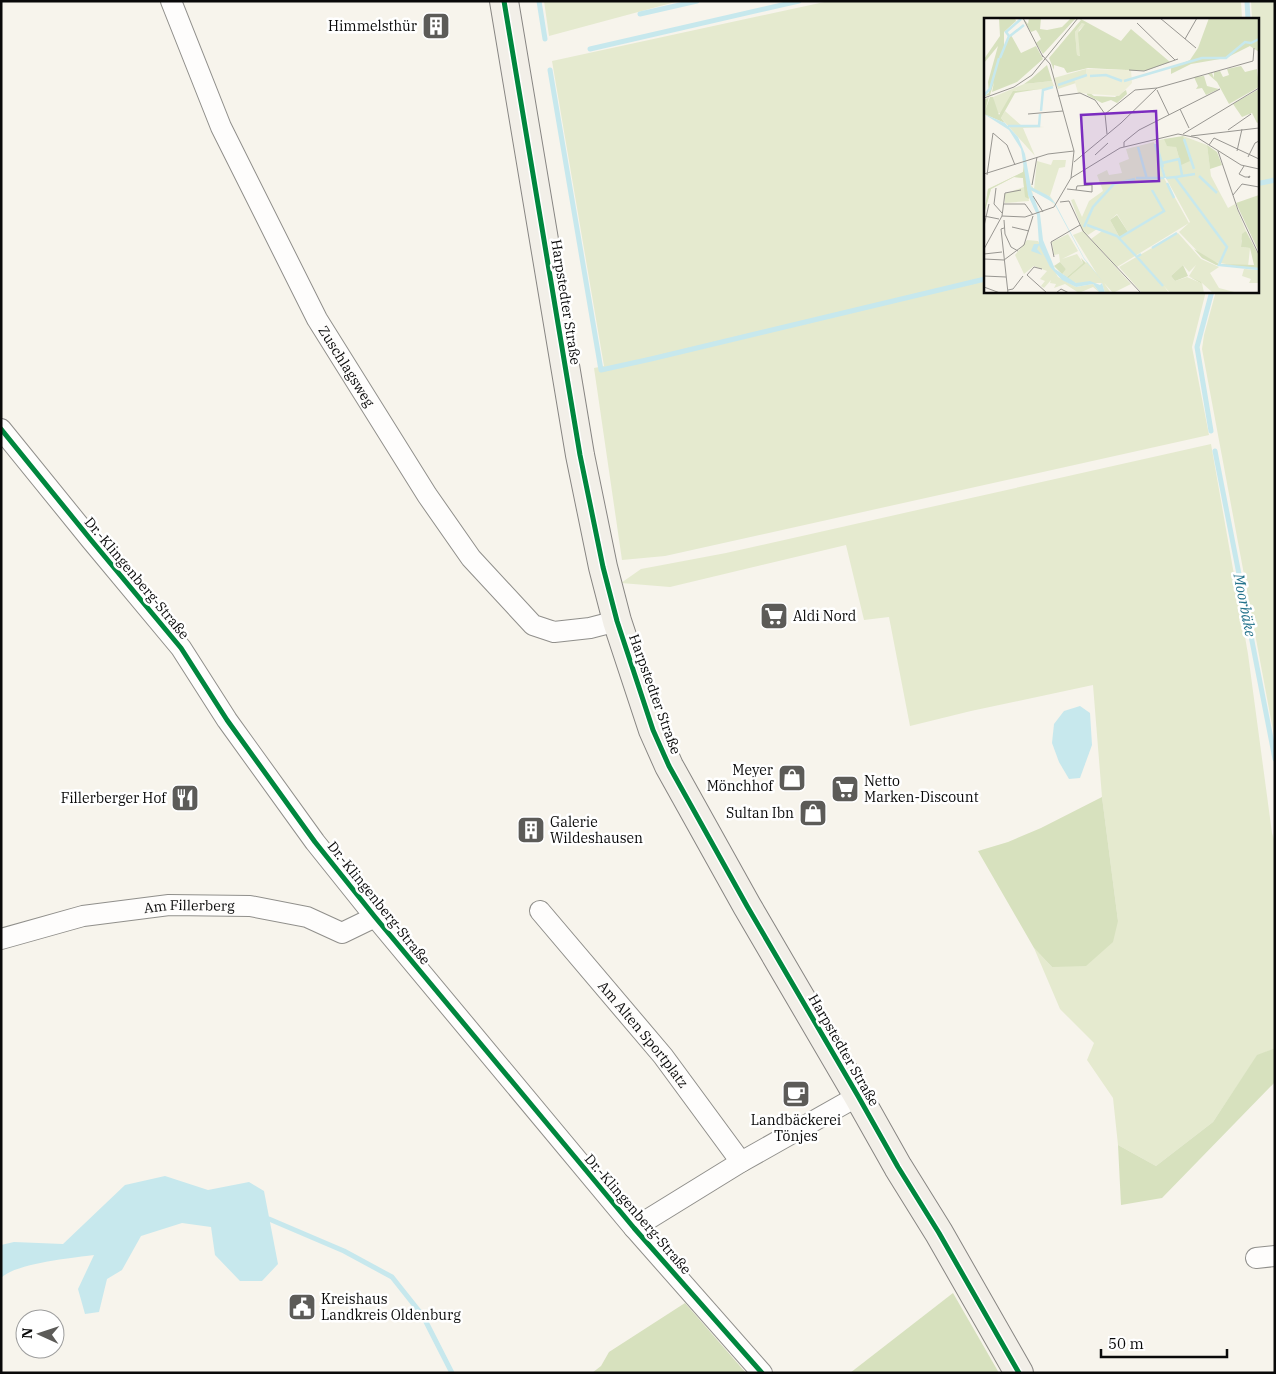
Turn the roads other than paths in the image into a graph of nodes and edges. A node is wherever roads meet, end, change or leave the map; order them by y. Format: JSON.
{"nodes":[{"id":1,"x":172,"y":1,"type":"edge"},
{"id":2,"x":504,"y":1,"type":"edge"},
{"id":3,"x":1,"y":430,"type":"edge"},
{"id":4,"x":617,"y":621,"type":"junction"},
{"id":5,"x":540,"y":911,"type":"dead end"},
{"id":6,"x":375,"y":918,"type":"junction"},
{"id":7,"x":1,"y":939,"type":"edge"},
{"id":8,"x":858,"y":1096,"type":"junction"},
{"id":9,"x":741,"y":1162,"type":"junction"},
{"id":10,"x":634,"y":1228,"type":"junction"},
{"id":11,"x":762,"y":1373,"type":"edge"},
{"id":12,"x":1019,"y":1373,"type":"edge"}],
"edges":[{"from":1,"to":4,"type":"street","name":"Zuschlagsweg"},
{"from":2,"to":4,"type":"main road","name":"Harpstedter Straße"},
{"from":3,"to":6,"type":"street","name":"Dr.-Klingenberg-Straße"},
{"from":4,"to":8,"type":"main road","name":"Harpstedter Straße"},
{"from":5,"to":9,"type":"street","name":"Am Alten Sportplatz"},
{"from":6,"to":7,"type":"street","name":"Am Fillerberg"},
{"from":6,"to":10,"type":"street","name":"Dr.-Klingenberg-Straße"},
{"from":8,"to":9,"type":"street"},
{"from":8,"to":12,"type":"main road","name":"Harpstedter Straße"},
{"from":9,"to":10,"type":"street"},
{"from":10,"to":11,"type":"street","name":"Dr.-Klingenberg-Straße"}]}
